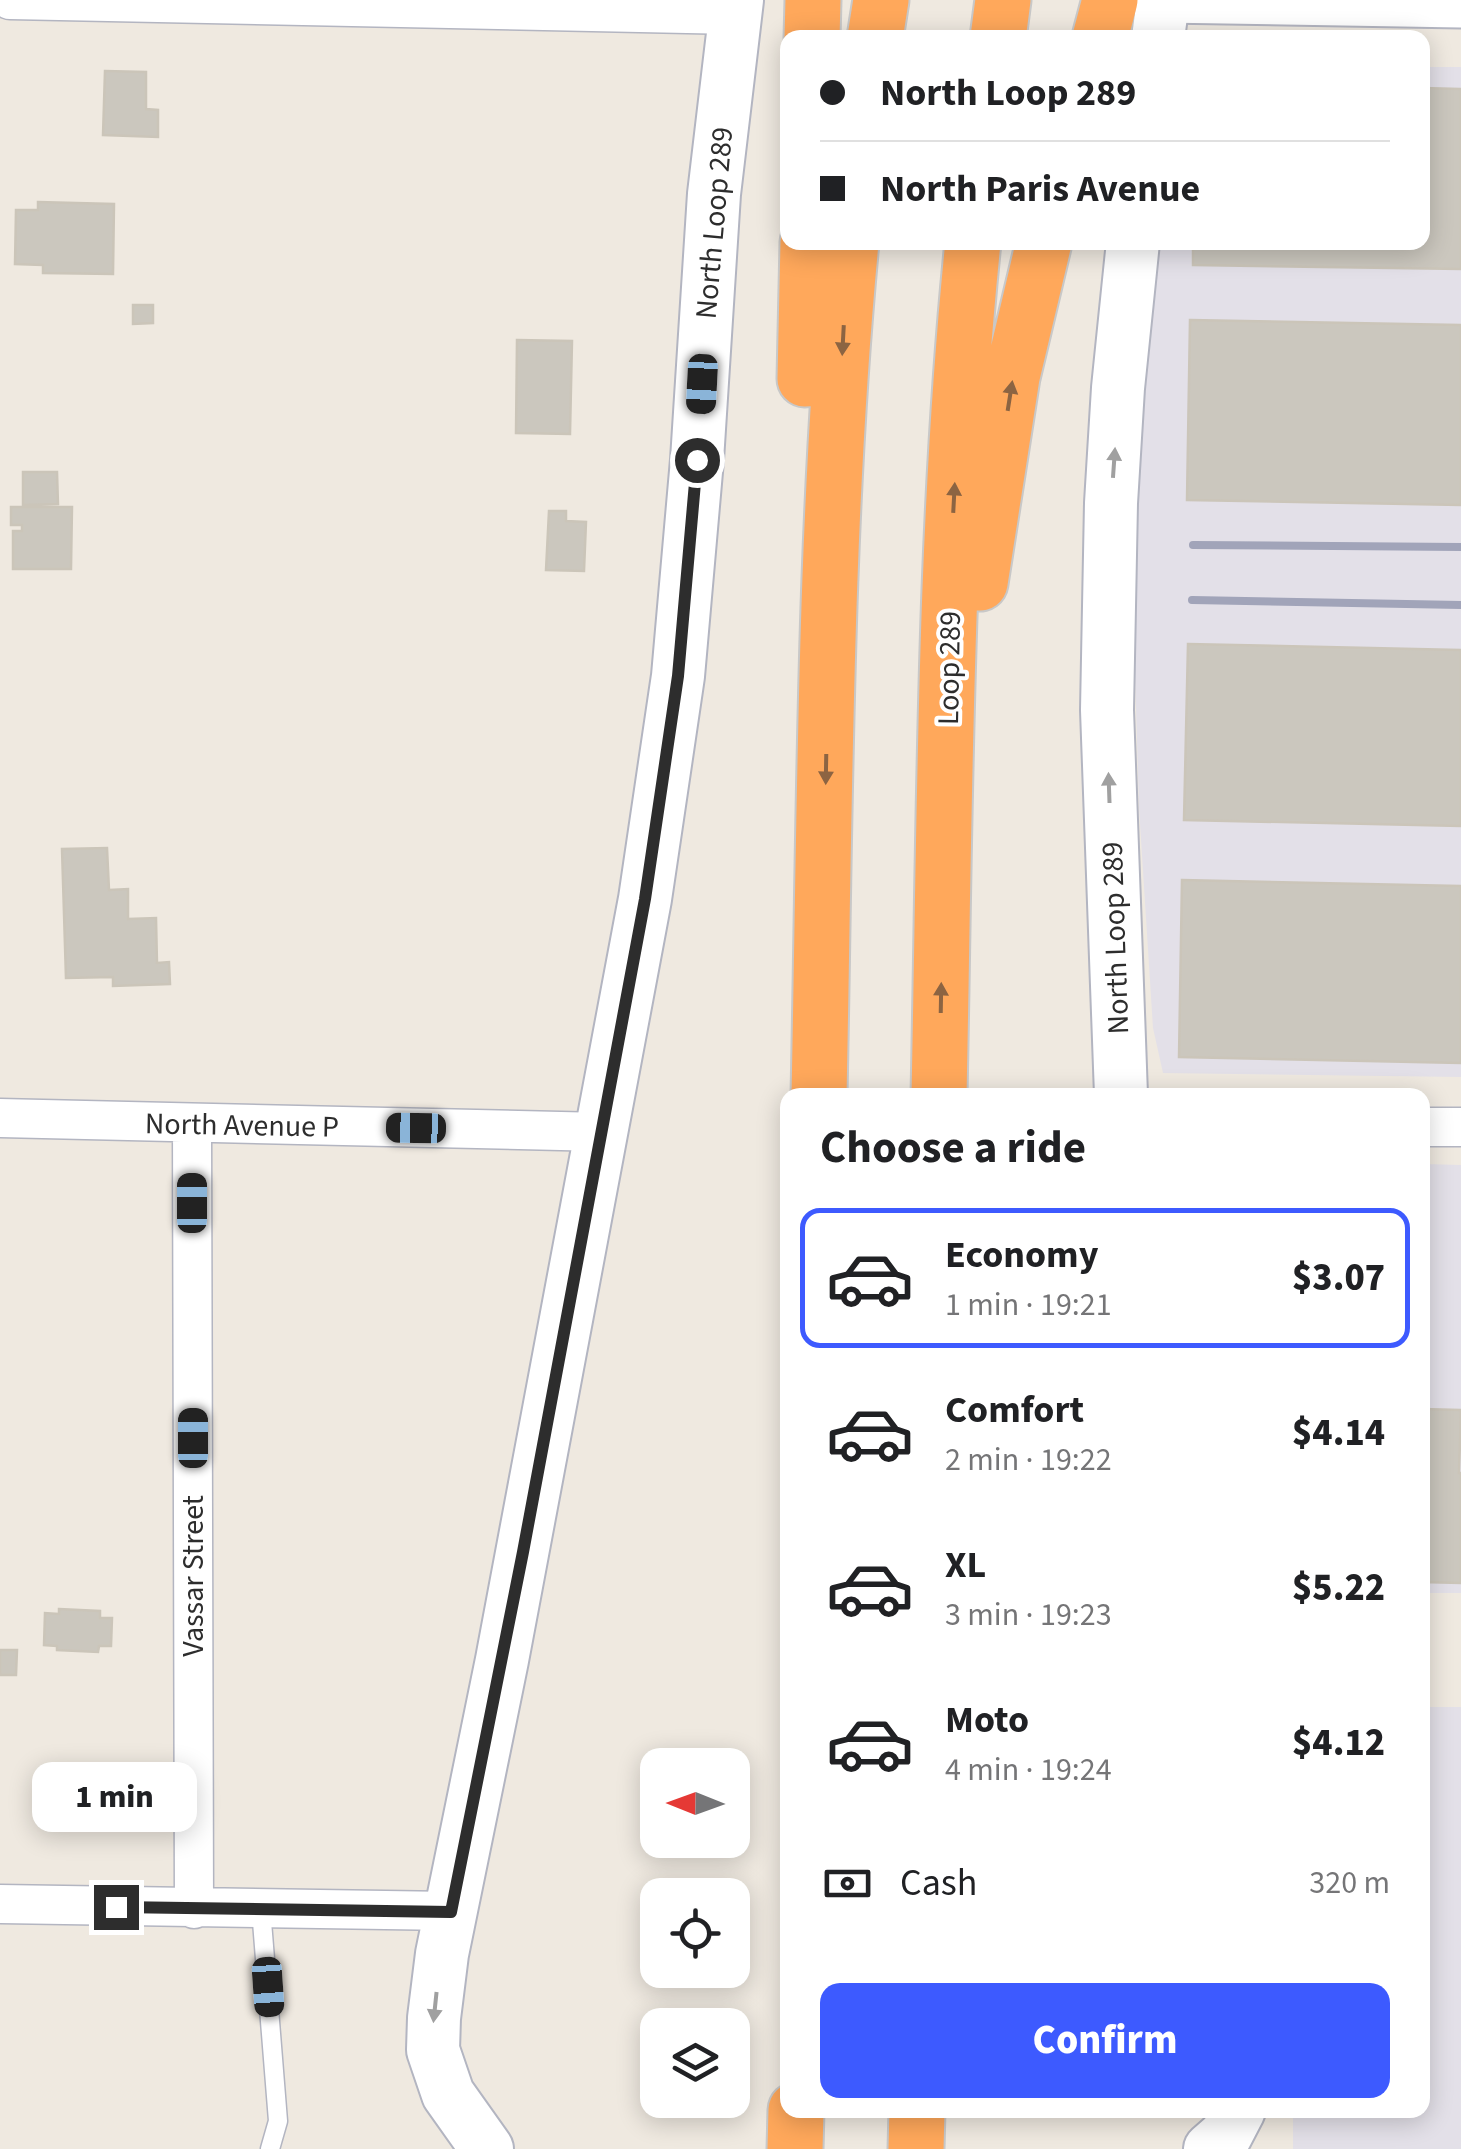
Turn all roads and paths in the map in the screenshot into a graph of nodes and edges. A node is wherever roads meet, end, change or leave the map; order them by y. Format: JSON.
{"nodes":[{"id":1,"x":10,"y":0,"type":"edge"},
{"id":2,"x":813,"y":0,"type":"edge"},
{"id":3,"x":881,"y":0,"type":"edge"},
{"id":4,"x":1003,"y":0,"type":"edge"},
{"id":5,"x":1110,"y":0,"type":"edge"},
{"id":6,"x":1163,"y":0,"type":"edge"},
{"id":7,"x":1461,"y":5,"type":"edge"},
{"id":8,"x":736,"y":8,"type":"edge"},
{"id":9,"x":812,"y":30,"type":"edge"},
{"id":10,"x":876,"y":30,"type":"edge"},
{"id":11,"x":999,"y":30,"type":"edge"},
{"id":12,"x":1102,"y":30,"type":"edge"},
{"id":13,"x":1159,"y":30,"type":"edge"},
{"id":14,"x":808,"y":250,"type":"edge"},
{"id":15,"x":850,"y":250,"type":"edge"},
{"id":16,"x":972,"y":250,"type":"edge"},
{"id":17,"x":1042,"y":250,"type":"edge"},
{"id":18,"x":1133,"y":250,"type":"edge"},
{"id":19,"x":827,"y":709,"type":"junction"},
{"id":20,"x":946,"y":768,"type":"junction"},
{"id":21,"x":819,"y":1088,"type":"edge"},
{"id":22,"x":940,"y":1088,"type":"edge"},
{"id":23,"x":1121,"y":1088,"type":"edge"},
{"id":24,"x":0,"y":1118,"type":"edge"},
{"id":25,"x":192,"y":1124,"type":"junction"},
{"id":26,"x":1430,"y":1127,"type":"edge"},
{"id":27,"x":1461,"y":1128,"type":"edge"},
{"id":28,"x":603,"y":1132,"type":"junction"},
{"id":29,"x":0,"y":1904,"type":"edge"},
{"id":30,"x":194,"y":1908,"type":"junction"},
{"id":31,"x":261,"y":1909,"type":"junction"},
{"id":32,"x":451,"y":1912,"type":"junction"},
{"id":33,"x":796,"y":2118,"type":"edge"},
{"id":34,"x":917,"y":2118,"type":"edge"},
{"id":35,"x":1235,"y":2118,"type":"edge"},
{"id":36,"x":270,"y":2149,"type":"edge"},
{"id":37,"x":487,"y":2149,"type":"edge"},
{"id":38,"x":795,"y":2149,"type":"edge"},
{"id":39,"x":916,"y":2149,"type":"edge"},
{"id":40,"x":1210,"y":2149,"type":"edge"}],
"edges":[{"from":1,"to":8,"type":"street"},
{"from":2,"to":9,"type":"highway"},
{"from":3,"to":10,"type":"highway"},
{"from":4,"to":11,"type":"highway"},
{"from":5,"to":12,"type":"highway"},
{"from":6,"to":7,"type":"street"},
{"from":6,"to":13,"type":"main road"},
{"from":8,"to":28,"type":"main road","name":"North Loop 289"},
{"from":14,"to":19,"type":"highway"},
{"from":15,"to":19,"type":"highway","one_way":true},
{"from":20,"to":16,"type":"highway","name":"Loop 289","one_way":true},
{"from":20,"to":17,"type":"highway","one_way":true},
{"from":23,"to":18,"type":"main road","name":"North Loop 289","one_way":true},
{"from":19,"to":21,"type":"highway","one_way":true},
{"from":22,"to":20,"type":"highway","name":"Loop 289","one_way":true},
{"from":24,"to":25,"type":"street","name":"North Avenue P"},
{"from":25,"to":28,"type":"street","name":"North Avenue P"},
{"from":25,"to":30,"type":"street","name":"Vassar Street"},
{"from":26,"to":27,"type":"street"},
{"from":28,"to":32,"type":"main road","name":"North Loop 289"},
{"from":29,"to":30,"type":"street"},
{"from":30,"to":31,"type":"street"},
{"from":31,"to":32,"type":"street"},
{"from":31,"to":36,"type":"lane"},
{"from":32,"to":37,"type":"main road","name":"North Loop 289","one_way":true},
{"from":33,"to":38,"type":"highway"},
{"from":34,"to":39,"type":"highway"},
{"from":35,"to":40,"type":"main road"}]}
